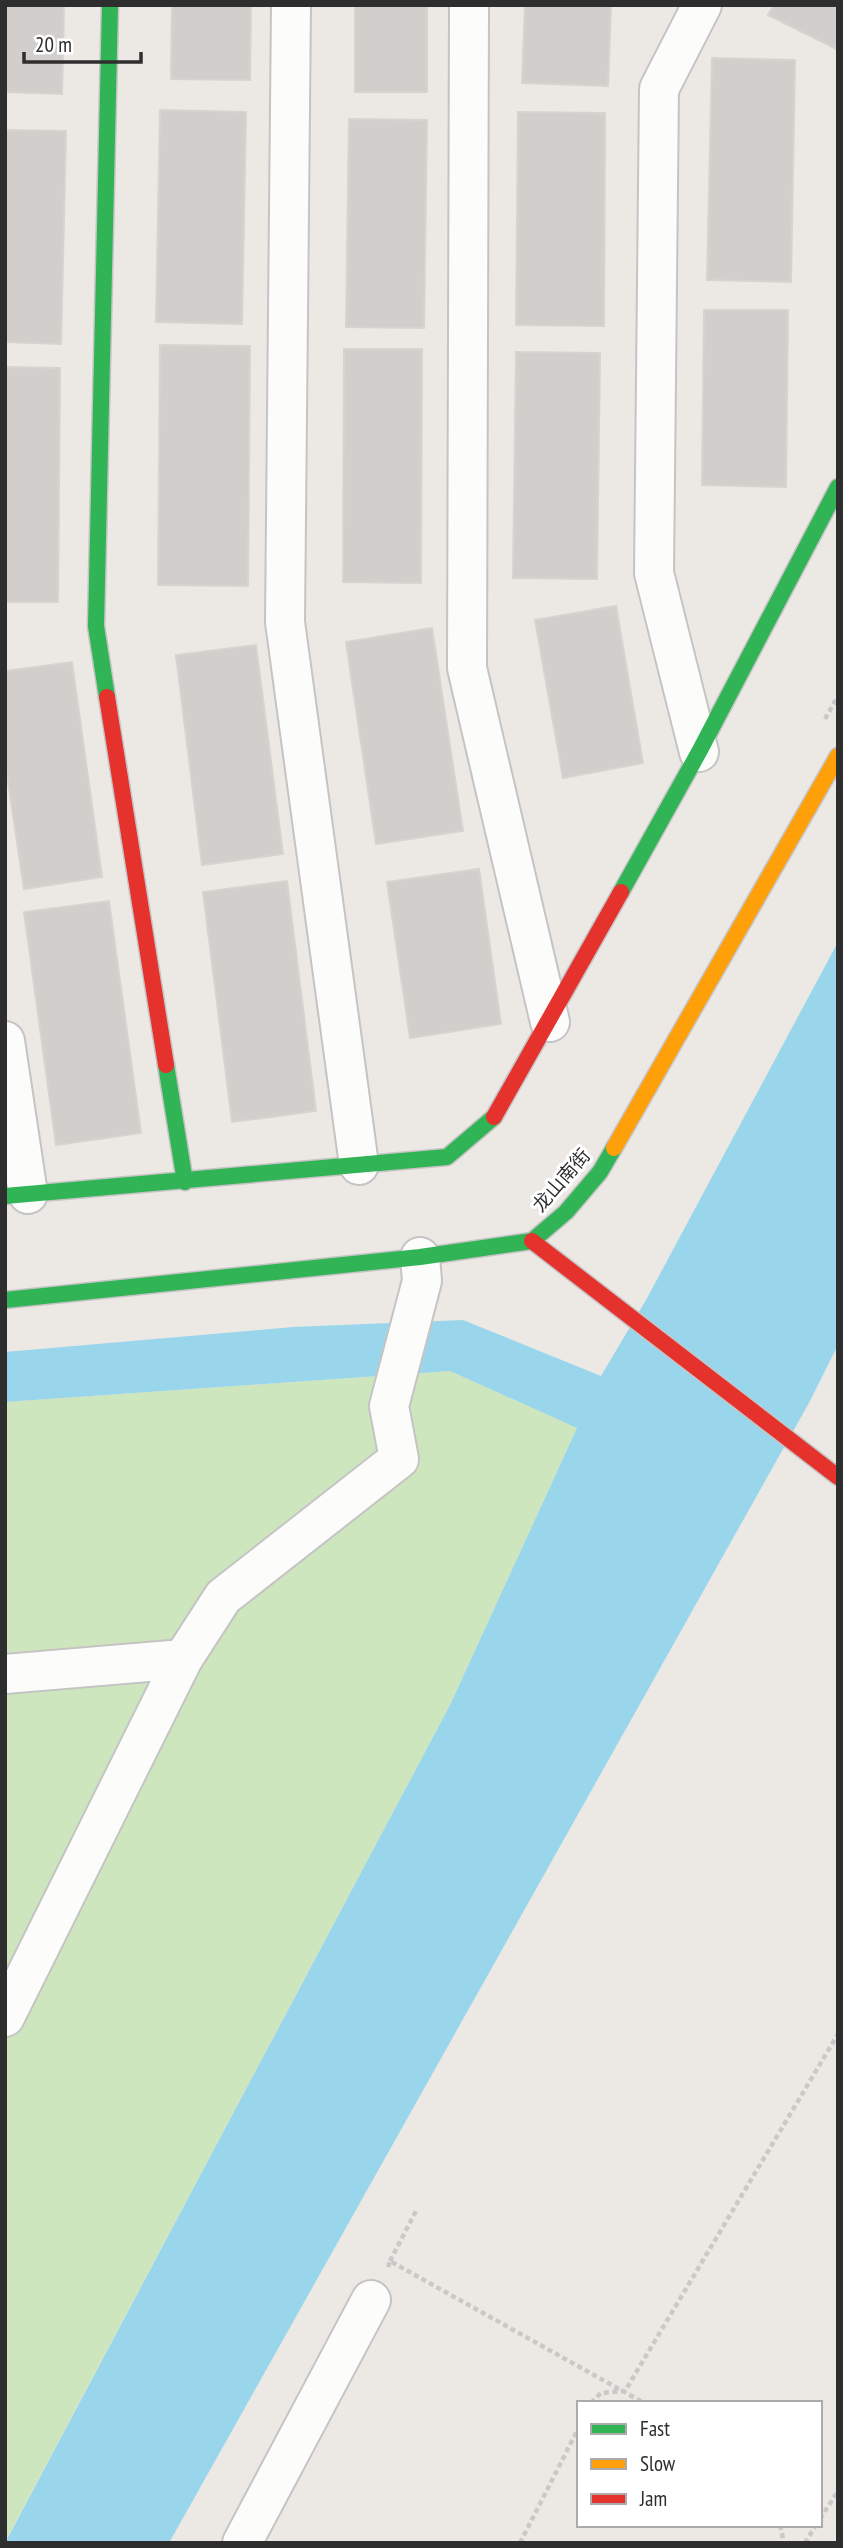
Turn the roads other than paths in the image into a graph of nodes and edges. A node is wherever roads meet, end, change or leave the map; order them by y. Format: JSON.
{"nodes":[{"id":1,"x":110,"y":5,"type":"edge"},
{"id":2,"x":291,"y":5,"type":"edge"},
{"id":3,"x":469,"y":5,"type":"edge"},
{"id":4,"x":702,"y":5,"type":"edge"},
{"id":5,"x":838,"y":487,"type":"edge"},
{"id":6,"x":699,"y":752,"type":"junction"},
{"id":7,"x":838,"y":756,"type":"edge"},
{"id":8,"x":550,"y":1022,"type":"junction"},
{"id":9,"x":5,"y":1041,"type":"edge"},
{"id":10,"x":359,"y":1166,"type":"junction"},
{"id":11,"x":185,"y":1182,"type":"junction"},
{"id":12,"x":17,"y":1195,"type":"edge"},
{"id":13,"x":531,"y":1241,"type":"junction"},
{"id":14,"x":420,"y":1257,"type":"junction"},
{"id":15,"x":5,"y":1300,"type":"edge"},
{"id":16,"x":838,"y":1477,"type":"edge"},
{"id":17,"x":183,"y":1659,"type":"junction"},
{"id":18,"x":5,"y":1674,"type":"edge"},
{"id":19,"x":5,"y":2017,"type":"edge"},
{"id":20,"x":371,"y":2300,"type":"road end"},
{"id":21,"x":242,"y":2543,"type":"edge"}],
"edges":[{"from":1,"to":11,"type":"street"},
{"from":2,"to":10,"type":"street"},
{"from":3,"to":8,"type":"street"},
{"from":4,"to":6,"type":"street"},
{"from":5,"to":6,"type":"street"},
{"from":6,"to":8,"type":"street"},
{"from":7,"to":13,"type":"street","name":"龙山南街"},
{"from":8,"to":10,"type":"street"},
{"from":9,"to":12,"type":"street"},
{"from":10,"to":11,"type":"street"},
{"from":11,"to":12,"type":"street"},
{"from":13,"to":14,"type":"street","name":"龙山南街"},
{"from":13,"to":16,"type":"street"},
{"from":14,"to":15,"type":"street","name":"龙山南街"},
{"from":14,"to":17,"type":"street"},
{"from":17,"to":18,"type":"street"},
{"from":17,"to":19,"type":"street"},
{"from":20,"to":21,"type":"street"}]}
